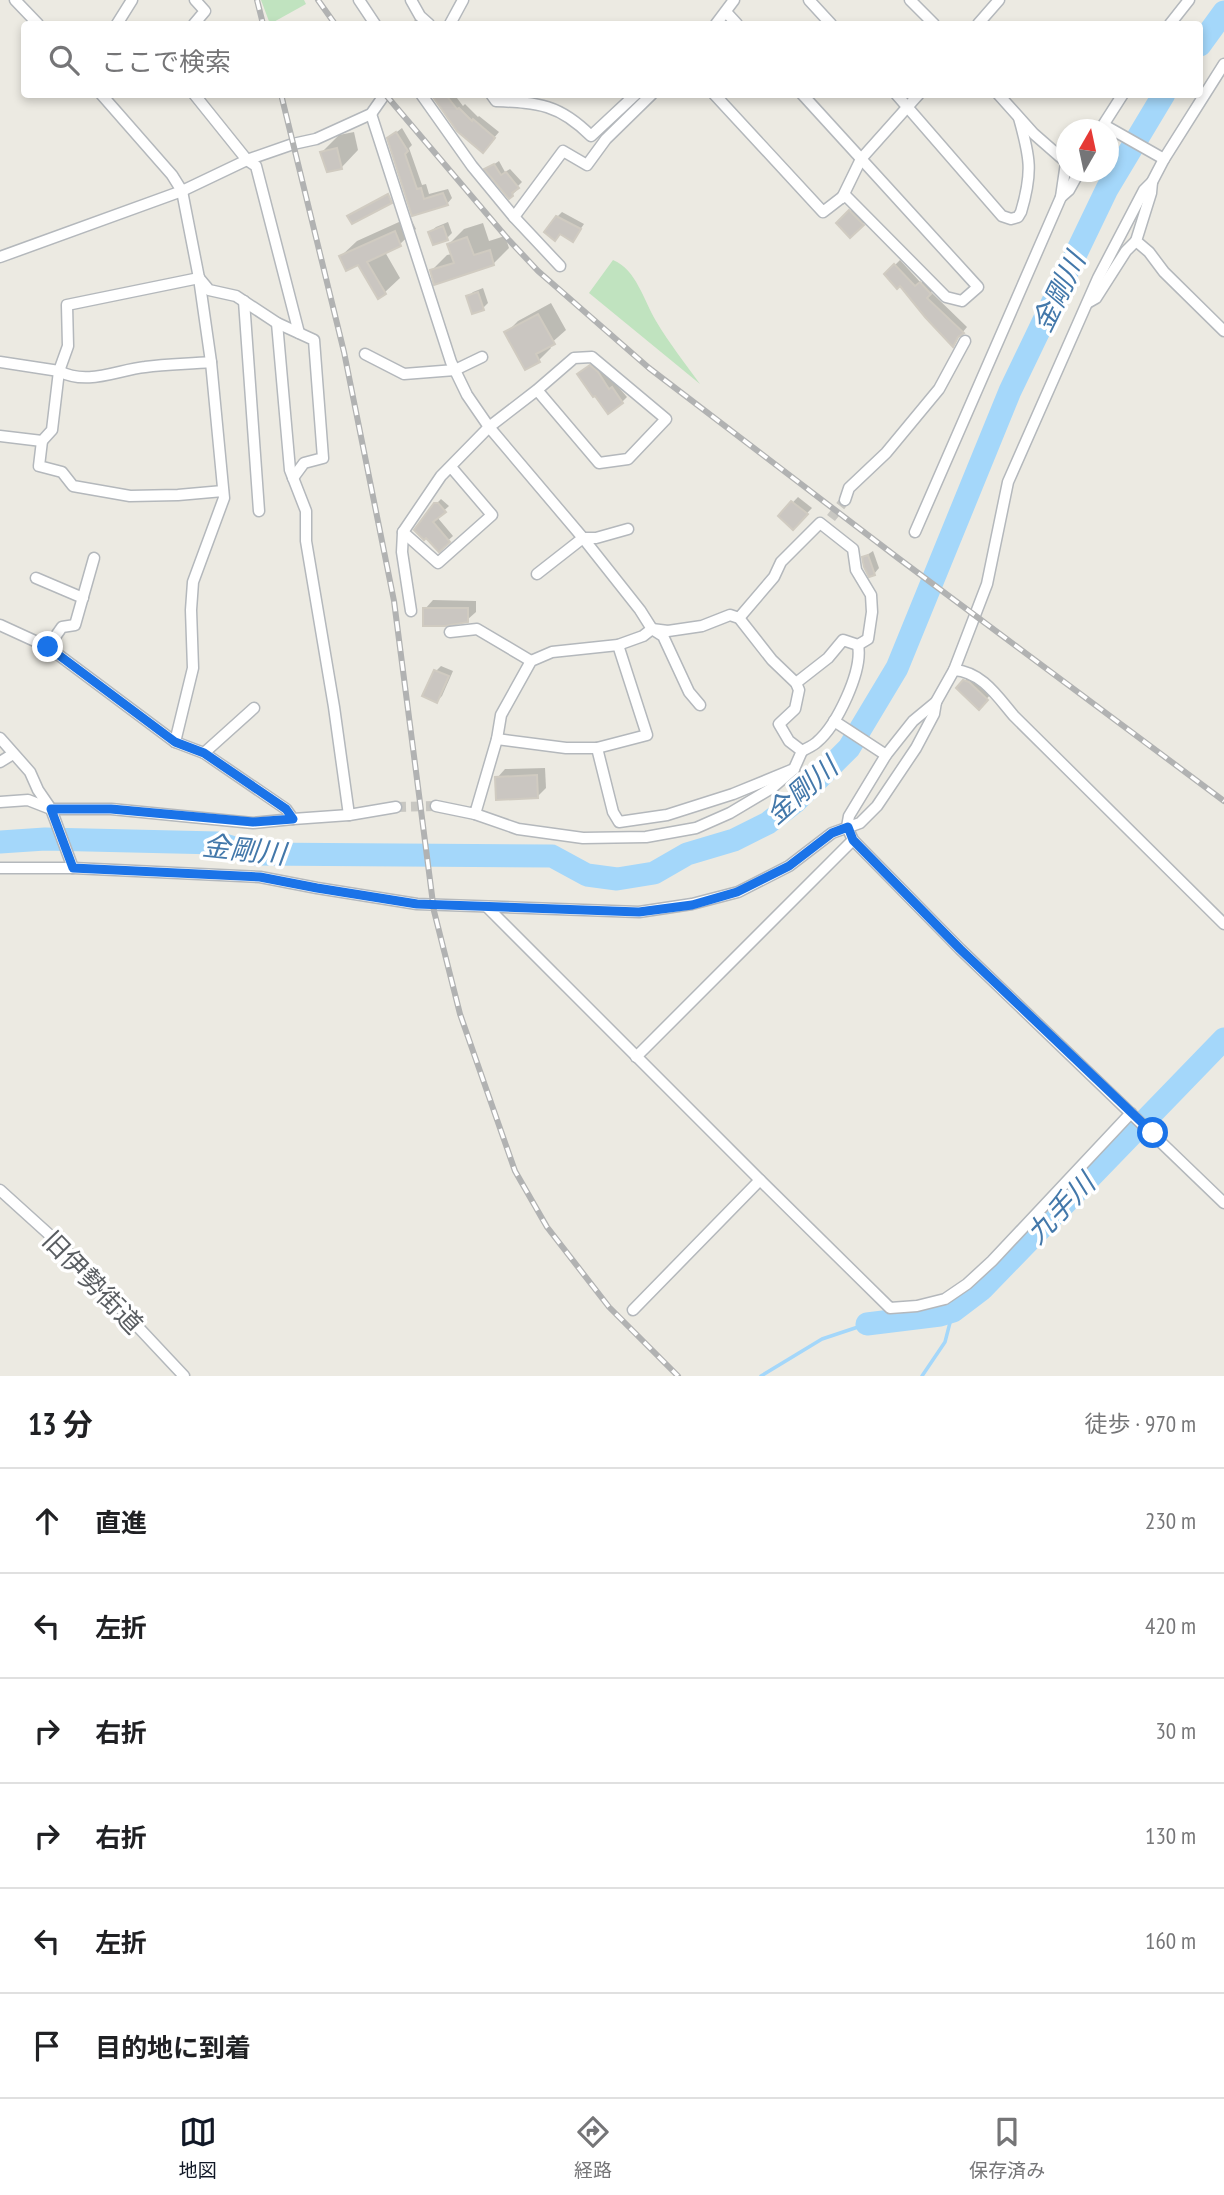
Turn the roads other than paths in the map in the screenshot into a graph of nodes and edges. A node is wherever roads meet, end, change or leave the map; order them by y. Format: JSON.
{"nodes":[{"id":1,"x":132,"y":0,"type":"edge"},
{"id":2,"x":195,"y":0,"type":"edge"},
{"id":3,"x":359,"y":0,"type":"edge"},
{"id":4,"x":411,"y":0,"type":"edge"},
{"id":5,"x":463,"y":0,"type":"edge"},
{"id":6,"x":734,"y":0,"type":"edge"},
{"id":7,"x":809,"y":0,"type":"edge"},
{"id":8,"x":910,"y":0,"type":"edge"},
{"id":9,"x":1189,"y":0,"type":"edge"},
{"id":10,"x":18,"y":1,"type":"edge"},
{"id":11,"x":996,"y":1,"type":"edge"},
{"id":12,"x":726,"y":12,"type":"junction"},
{"id":13,"x":35,"y":21,"type":"edge"},
{"id":14,"x":124,"y":21,"type":"edge"},
{"id":15,"x":197,"y":21,"type":"edge"},
{"id":16,"x":373,"y":21,"type":"edge"},
{"id":17,"x":426,"y":21,"type":"edge"},
{"id":18,"x":452,"y":21,"type":"edge"},
{"id":19,"x":718,"y":21,"type":"edge"},
{"id":20,"x":734,"y":21,"type":"edge"},
{"id":21,"x":828,"y":21,"type":"edge"},
{"id":22,"x":931,"y":21,"type":"edge"},
{"id":23,"x":980,"y":21,"type":"edge"},
{"id":24,"x":1172,"y":21,"type":"edge"},
{"id":25,"x":1224,"y":64,"type":"edge"},
{"id":26,"x":1203,"y":97,"type":"edge"},
{"id":27,"x":105,"y":98,"type":"edge"},
{"id":28,"x":197,"y":98,"type":"edge"},
{"id":29,"x":381,"y":98,"type":"edge"},
{"id":30,"x":424,"y":98,"type":"edge"},
{"id":31,"x":494,"y":98,"type":"edge"},
{"id":32,"x":632,"y":98,"type":"edge"},
{"id":33,"x":648,"y":98,"type":"edge"},
{"id":34,"x":718,"y":98,"type":"edge"},
{"id":35,"x":806,"y":98,"type":"edge"},
{"id":36,"x":899,"y":98,"type":"edge"},
{"id":37,"x":916,"y":98,"type":"edge"},
{"id":38,"x":1002,"y":98,"type":"edge"},
{"id":39,"x":1120,"y":98,"type":"edge"},
{"id":40,"x":1203,"y":98,"type":"edge"},
{"id":41,"x":908,"y":108,"type":"junction"},
{"id":42,"x":371,"y":114,"type":"junction"},
{"id":43,"x":1019,"y":118,"type":"junction"},
{"id":44,"x":1107,"y":119,"type":"edge"},
{"id":45,"x":1119,"y":136,"type":"edge"},
{"id":46,"x":1056,"y":154,"type":"edge"},
{"id":47,"x":861,"y":159,"type":"junction"},
{"id":48,"x":1164,"y":159,"type":"junction"},
{"id":49,"x":247,"y":160,"type":"junction"},
{"id":50,"x":1152,"y":181,"type":"junction"},
{"id":51,"x":1063,"y":182,"type":"edge"},
{"id":52,"x":1073,"y":182,"type":"edge"},
{"id":53,"x":182,"y":191,"type":"junction"},
{"id":54,"x":845,"y":195,"type":"junction"},
{"id":55,"x":1061,"y":197,"type":"junction"},
{"id":56,"x":514,"y":217,"type":"junction"},
{"id":57,"x":827,"y":217,"type":"dead end"},
{"id":58,"x":1136,"y":241,"type":"junction"},
{"id":59,"x":0,"y":257,"type":"edge"},
{"id":60,"x":560,"y":266,"type":"dead end"},
{"id":61,"x":199,"y":278,"type":"junction"},
{"id":62,"x":244,"y":301,"type":"junction"},
{"id":63,"x":1086,"y":304,"type":"junction"},
{"id":64,"x":276,"y":323,"type":"junction"},
{"id":65,"x":1224,"y":331,"type":"edge"},
{"id":66,"x":299,"y":333,"type":"junction"},
{"id":67,"x":965,"y":341,"type":"dead end"},
{"id":68,"x":365,"y":354,"type":"dead end"},
{"id":69,"x":482,"y":357,"type":"dead end"},
{"id":70,"x":0,"y":362,"type":"edge"},
{"id":71,"x":211,"y":362,"type":"junction"},
{"id":72,"x":455,"y":370,"type":"junction"},
{"id":73,"x":59,"y":371,"type":"junction"},
{"id":74,"x":537,"y":390,"type":"junction"},
{"id":75,"x":489,"y":427,"type":"junction"},
{"id":76,"x":0,"y":436,"type":"edge"},
{"id":77,"x":42,"y":441,"type":"junction"},
{"id":78,"x":451,"y":467,"type":"junction"},
{"id":79,"x":293,"y":478,"type":"junction"},
{"id":80,"x":223,"y":491,"type":"junction"},
{"id":81,"x":845,"y":500,"type":"tunnel mouth"},
{"id":82,"x":259,"y":511,"type":"dead end"},
{"id":83,"x":831,"y":518,"type":"tunnel mouth"},
{"id":84,"x":820,"y":523,"type":"junction"},
{"id":85,"x":628,"y":530,"type":"dead end"},
{"id":86,"x":403,"y":532,"type":"junction"},
{"id":87,"x":915,"y":532,"type":"dead end"},
{"id":88,"x":583,"y":538,"type":"junction"},
{"id":89,"x":94,"y":558,"type":"dead end"},
{"id":90,"x":537,"y":574,"type":"dead end"},
{"id":91,"x":36,"y":578,"type":"dead end"},
{"id":92,"x":83,"y":598,"type":"junction"},
{"id":93,"x":411,"y":611,"type":"dead end"},
{"id":94,"x":739,"y":618,"type":"junction"},
{"id":95,"x":0,"y":625,"type":"edge"},
{"id":96,"x":652,"y":629,"type":"junction"},
{"id":97,"x":450,"y":632,"type":"dead end"},
{"id":98,"x":618,"y":645,"type":"junction"},
{"id":99,"x":858,"y":645,"type":"junction"},
{"id":100,"x":48,"y":647,"type":"junction"},
{"id":101,"x":531,"y":661,"type":"junction"},
{"id":102,"x":954,"y":670,"type":"junction"},
{"id":103,"x":796,"y":683,"type":"junction"},
{"id":104,"x":936,"y":702,"type":"junction"},
{"id":105,"x":700,"y":705,"type":"dead end"},
{"id":106,"x":254,"y":708,"type":"dead end"},
{"id":107,"x":834,"y":722,"type":"junction"},
{"id":108,"x":0,"y":738,"type":"edge"},
{"id":109,"x":497,"y":739,"type":"junction"},
{"id":110,"x":175,"y":742,"type":"junction"},
{"id":111,"x":597,"y":748,"type":"junction"},
{"id":112,"x":802,"y":751,"type":"junction"},
{"id":113,"x":882,"y":752,"type":"junction"},
{"id":114,"x":204,"y":753,"type":"junction"},
{"id":115,"x":13,"y":754,"type":"junction"},
{"id":116,"x":0,"y":762,"type":"edge"},
{"id":117,"x":793,"y":769,"type":"junction"},
{"id":118,"x":0,"y":802,"type":"edge"},
{"id":119,"x":436,"y":806,"type":"tunnel mouth"},
{"id":120,"x":396,"y":807,"type":"tunnel mouth"},
{"id":121,"x":51,"y":809,"type":"junction"},
{"id":122,"x":475,"y":814,"type":"junction"},
{"id":123,"x":349,"y":815,"type":"junction"},
{"id":124,"x":293,"y":819,"type":"junction"},
{"id":125,"x":848,"y":827,"type":"junction"},
{"id":126,"x":853,"y":840,"type":"junction"},
{"id":127,"x":0,"y":868,"type":"edge"},
{"id":128,"x":73,"y":868,"type":"junction"},
{"id":129,"x":486,"y":907,"type":"junction"},
{"id":130,"x":1224,"y":924,"type":"edge"},
{"id":131,"x":636,"y":1058,"type":"junction"},
{"id":132,"x":1132,"y":1112,"type":"junction"},
{"id":133,"x":760,"y":1180,"type":"junction"},
{"id":134,"x":0,"y":1190,"type":"edge"},
{"id":135,"x":1224,"y":1203,"type":"edge"},
{"id":136,"x":633,"y":1310,"type":"dead end"},
{"id":137,"x":184,"y":1376,"type":"edge"}],
"edges":[{"from":1,"to":14,"type":"street"},
{"from":2,"to":15,"type":"street"},
{"from":3,"to":16,"type":"street"},
{"from":4,"to":17,"type":"street"},
{"from":5,"to":18,"type":"street"},
{"from":6,"to":12,"type":"street"},
{"from":7,"to":21,"type":"street"},
{"from":8,"to":22,"type":"street"},
{"from":9,"to":24,"type":"street"},
{"from":10,"to":13,"type":"street"},
{"from":11,"to":23,"type":"street"},
{"from":12,"to":19,"type":"street"},
{"from":12,"to":20,"type":"street"},
{"from":25,"to":26,"type":"street"},
{"from":27,"to":53,"type":"street"},
{"from":28,"to":49,"type":"street"},
{"from":29,"to":42,"type":"street"},
{"from":30,"to":56,"type":"street"},
{"from":31,"to":32,"type":"street"},
{"from":33,"to":56,"type":"street"},
{"from":34,"to":54,"type":"street"},
{"from":35,"to":47,"type":"street"},
{"from":36,"to":41,"type":"street"},
{"from":37,"to":41,"type":"street"},
{"from":38,"to":43,"type":"street"},
{"from":39,"to":44,"type":"street"},
{"from":40,"to":48,"type":"street"},
{"from":41,"to":43,"type":"street"},
{"from":41,"to":47,"type":"street"},
{"from":42,"to":49,"type":"street"},
{"from":42,"to":72,"type":"street"},
{"from":43,"to":46,"type":"street"},
{"from":45,"to":48,"type":"street"},
{"from":47,"to":54,"type":"street"},
{"from":47,"to":54,"type":"street"},
{"from":48,"to":50,"type":"street"},
{"from":49,"to":53,"type":"street"},
{"from":49,"to":66,"type":"street"},
{"from":50,"to":58,"type":"street"},
{"from":50,"to":63,"type":"street"},
{"from":51,"to":55,"type":"street"},
{"from":52,"to":55,"type":"street"},
{"from":53,"to":59,"type":"street"},
{"from":53,"to":61,"type":"street"},
{"from":54,"to":57,"type":"street"},
{"from":55,"to":87,"type":"street"},
{"from":56,"to":60,"type":"street"},
{"from":58,"to":63,"type":"street"},
{"from":58,"to":65,"type":"street"},
{"from":61,"to":62,"type":"street"},
{"from":61,"to":71,"type":"street"},
{"from":61,"to":73,"type":"street"},
{"from":62,"to":64,"type":"street"},
{"from":62,"to":82,"type":"street"},
{"from":63,"to":102,"type":"street"},
{"from":64,"to":66,"type":"street"},
{"from":64,"to":79,"type":"street"},
{"from":66,"to":79,"type":"street"},
{"from":67,"to":81,"type":"street"},
{"from":68,"to":72,"type":"street"},
{"from":69,"to":72,"type":"street"},
{"from":70,"to":73,"type":"street"},
{"from":71,"to":73,"type":"street"},
{"from":71,"to":80,"type":"street"},
{"from":72,"to":75,"type":"street"},
{"from":73,"to":77,"type":"street"},
{"from":74,"to":74,"type":"street"},
{"from":74,"to":75,"type":"street"},
{"from":75,"to":78,"type":"street"},
{"from":75,"to":88,"type":"street"},
{"from":76,"to":77,"type":"street"},
{"from":77,"to":80,"type":"street"},
{"from":78,"to":86,"type":"street"},
{"from":78,"to":86,"type":"street"},
{"from":79,"to":123,"type":"street"},
{"from":80,"to":110,"type":"street"},
{"from":83,"to":84,"type":"street"},
{"from":84,"to":94,"type":"street"},
{"from":84,"to":99,"type":"street"},
{"from":85,"to":88,"type":"street"},
{"from":86,"to":93,"type":"street"},
{"from":88,"to":90,"type":"street"},
{"from":88,"to":96,"type":"street"},
{"from":89,"to":92,"type":"street"},
{"from":91,"to":92,"type":"street"},
{"from":92,"to":100,"type":"street"},
{"from":94,"to":96,"type":"street"},
{"from":94,"to":103,"type":"street"},
{"from":95,"to":100,"type":"street"},
{"from":96,"to":98,"type":"street"},
{"from":96,"to":105,"type":"street"},
{"from":97,"to":101,"type":"street"},
{"from":98,"to":101,"type":"street"},
{"from":98,"to":111,"type":"street"},
{"from":99,"to":103,"type":"street"},
{"from":99,"to":107,"type":"street"},
{"from":100,"to":110,"type":"street"},
{"from":101,"to":109,"type":"street"},
{"from":102,"to":104,"type":"street"},
{"from":102,"to":130,"type":"street"},
{"from":103,"to":112,"type":"street"},
{"from":104,"to":113,"type":"street"},
{"from":104,"to":125,"type":"street"},
{"from":106,"to":114,"type":"street"},
{"from":107,"to":112,"type":"street"},
{"from":107,"to":113,"type":"street"},
{"from":108,"to":115,"type":"street"},
{"from":109,"to":111,"type":"street"},
{"from":109,"to":122,"type":"street"},
{"from":110,"to":114,"type":"street"},
{"from":111,"to":117,"type":"street"},
{"from":112,"to":117,"type":"street"},
{"from":113,"to":125,"type":"street"},
{"from":114,"to":124,"type":"street"},
{"from":115,"to":116,"type":"street"},
{"from":115,"to":121,"type":"street"},
{"from":117,"to":122,"type":"street"},
{"from":118,"to":121,"type":"street"},
{"from":119,"to":122,"type":"street"},
{"from":120,"to":123,"type":"street"},
{"from":121,"to":124,"type":"street"},
{"from":121,"to":128,"type":"street"},
{"from":123,"to":124,"type":"street"},
{"from":125,"to":126,"type":"street"},
{"from":125,"to":129,"type":"street"},
{"from":126,"to":131,"type":"street"},
{"from":126,"to":132,"type":"street"},
{"from":127,"to":128,"type":"street"},
{"from":128,"to":129,"type":"street"},
{"from":129,"to":131,"type":"street"},
{"from":131,"to":133,"type":"street"},
{"from":132,"to":133,"type":"street"},
{"from":132,"to":135,"type":"street"},
{"from":133,"to":136,"type":"street"},
{"from":134,"to":137,"type":"street","name":"旧伊勢街道"}]}
